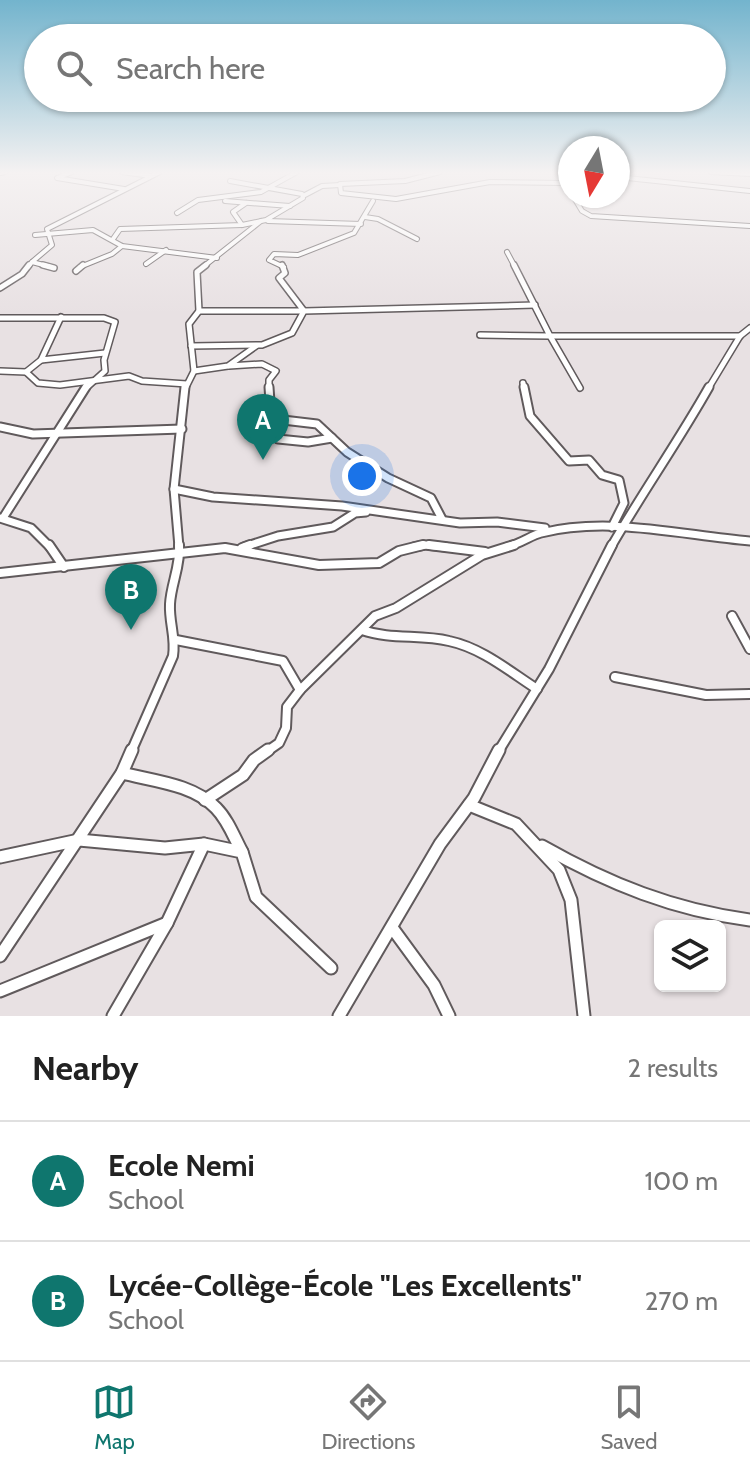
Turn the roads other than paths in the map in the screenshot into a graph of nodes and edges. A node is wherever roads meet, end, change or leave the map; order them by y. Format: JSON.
{"nodes":[{"id":1,"x":62,"y":219,"type":"edge"},
{"id":2,"x":238,"y":219,"type":"edge"},
{"id":3,"x":267,"y":219,"type":"edge"},
{"id":4,"x":364,"y":219,"type":"edge"},
{"id":5,"x":379,"y":219,"type":"edge"},
{"id":6,"x":645,"y":219,"type":"edge"},
{"id":7,"x":264,"y":221,"type":"junction"},
{"id":8,"x":361,"y":224,"type":"junction"},
{"id":9,"x":242,"y":225,"type":"junction"},
{"id":10,"x":750,"y":226,"type":"edge"},
{"id":11,"x":50,"y":234,"type":"junction"},
{"id":12,"x":35,"y":235,"type":"dead end"},
{"id":13,"x":113,"y":239,"type":"junction"},
{"id":14,"x":417,"y":239,"type":"dead end"},
{"id":15,"x":122,"y":246,"type":"junction"},
{"id":16,"x":166,"y":250,"type":"junction"},
{"id":17,"x":507,"y":252,"type":"dead end"},
{"id":18,"x":217,"y":258,"type":"junction"},
{"id":19,"x":32,"y":262,"type":"junction"},
{"id":20,"x":146,"y":264,"type":"dead end"},
{"id":21,"x":54,"y":268,"type":"dead end"},
{"id":22,"x":76,"y":271,"type":"dead end"},
{"id":23,"x":0,"y":288,"type":"edge"},
{"id":24,"x":488,"y":305,"type":"junction"},
{"id":25,"x":535,"y":305,"type":"junction"},
{"id":26,"x":199,"y":311,"type":"junction"},
{"id":27,"x":304,"y":311,"type":"junction"},
{"id":28,"x":541,"y":316,"type":"junction"},
{"id":29,"x":61,"y":317,"type":"junction"},
{"id":30,"x":0,"y":318,"type":"edge"},
{"id":31,"x":750,"y":328,"type":"edge"},
{"id":32,"x":480,"y":335,"type":"dead end"},
{"id":33,"x":550,"y":336,"type":"junction"},
{"id":34,"x":740,"y":336,"type":"junction"},
{"id":35,"x":191,"y":346,"type":"junction"},
{"id":36,"x":256,"y":346,"type":"junction"},
{"id":37,"x":105,"y":353,"type":"junction"},
{"id":38,"x":41,"y":360,"type":"junction"},
{"id":39,"x":229,"y":366,"type":"junction"},
{"id":40,"x":0,"y":371,"type":"edge"},
{"id":41,"x":194,"y":371,"type":"junction"},
{"id":42,"x":26,"y":372,"type":"junction"},
{"id":43,"x":94,"y":380,"type":"junction"},
{"id":44,"x":523,"y":383,"type":"dead end"},
{"id":45,"x":187,"y":384,"type":"junction"},
{"id":46,"x":580,"y":388,"type":"dead end"},
{"id":47,"x":283,"y":420,"type":"junction"},
{"id":48,"x":0,"y":427,"type":"edge"},
{"id":49,"x":182,"y":429,"type":"junction"},
{"id":50,"x":56,"y":432,"type":"junction"},
{"id":51,"x":335,"y":438,"type":"junction"},
{"id":52,"x":174,"y":489,"type":"junction"},
{"id":53,"x":376,"y":510,"type":"junction"},
{"id":54,"x":2,"y":518,"type":"edge"},
{"id":55,"x":442,"y":519,"type":"junction"},
{"id":56,"x":625,"y":526,"type":"junction"},
{"id":57,"x":612,"y":527,"type":"junction"},
{"id":58,"x":552,"y":529,"type":"junction"},
{"id":59,"x":750,"y":541,"type":"edge"},
{"id":60,"x":239,"y":549,"type":"junction"},
{"id":61,"x":492,"y":552,"type":"junction"},
{"id":62,"x":180,"y":555,"type":"junction"},
{"id":63,"x":64,"y":567,"type":"junction"},
{"id":64,"x":0,"y":573,"type":"edge"},
{"id":65,"x":732,"y":616,"type":"dead end"},
{"id":66,"x":362,"y":630,"type":"junction"},
{"id":67,"x":176,"y":640,"type":"junction"},
{"id":68,"x":750,"y":649,"type":"edge"},
{"id":69,"x":615,"y":677,"type":"dead end"},
{"id":70,"x":537,"y":689,"type":"junction"},
{"id":71,"x":300,"y":690,"type":"junction"},
{"id":72,"x":750,"y":694,"type":"edge"},
{"id":73,"x":122,"y":773,"type":"junction"},
{"id":74,"x":205,"y":800,"type":"junction"},
{"id":75,"x":469,"y":805,"type":"junction"},
{"id":76,"x":79,"y":840,"type":"junction"},
{"id":77,"x":536,"y":843,"type":"junction"},
{"id":78,"x":204,"y":844,"type":"junction"},
{"id":79,"x":242,"y":852,"type":"junction"},
{"id":80,"x":0,"y":857,"type":"edge"},
{"id":81,"x":750,"y":920,"type":"edge"},
{"id":82,"x":167,"y":923,"type":"junction"},
{"id":83,"x":393,"y":929,"type":"junction"},
{"id":84,"x":0,"y":956,"type":"edge"},
{"id":85,"x":331,"y":968,"type":"dead end"},
{"id":86,"x":0,"y":991,"type":"edge"},
{"id":87,"x":113,"y":1016,"type":"edge"},
{"id":88,"x":339,"y":1016,"type":"edge"},
{"id":89,"x":449,"y":1016,"type":"edge"},
{"id":90,"x":584,"y":1016,"type":"edge"}],
"edges":[{"from":1,"to":11,"type":"street"},
{"from":2,"to":9,"type":"street"},
{"from":3,"to":7,"type":"street"},
{"from":4,"to":8,"type":"street"},
{"from":5,"to":14,"type":"street"},
{"from":6,"to":10,"type":"street"},
{"from":7,"to":8,"type":"street"},
{"from":7,"to":9,"type":"street"},
{"from":7,"to":18,"type":"street"},
{"from":8,"to":27,"type":"street"},
{"from":9,"to":13,"type":"street"},
{"from":11,"to":12,"type":"street"},
{"from":11,"to":13,"type":"street"},
{"from":11,"to":19,"type":"street"},
{"from":13,"to":15,"type":"street"},
{"from":15,"to":16,"type":"street"},
{"from":15,"to":22,"type":"street"},
{"from":16,"to":18,"type":"street"},
{"from":16,"to":20,"type":"street"},
{"from":17,"to":25,"type":"street"},
{"from":18,"to":26,"type":"street"},
{"from":19,"to":21,"type":"street"},
{"from":19,"to":23,"type":"street"},
{"from":24,"to":25,"type":"street"},
{"from":24,"to":27,"type":"street"},
{"from":24,"to":28,"type":"street"},
{"from":25,"to":28,"type":"street"},
{"from":26,"to":27,"type":"street"},
{"from":26,"to":35,"type":"street"},
{"from":27,"to":36,"type":"street"},
{"from":28,"to":33,"type":"street"},
{"from":29,"to":30,"type":"street"},
{"from":29,"to":37,"type":"street"},
{"from":29,"to":38,"type":"street"},
{"from":31,"to":34,"type":"street"},
{"from":32,"to":33,"type":"street"},
{"from":33,"to":34,"type":"street"},
{"from":33,"to":46,"type":"street"},
{"from":34,"to":56,"type":"street"},
{"from":35,"to":36,"type":"street"},
{"from":35,"to":41,"type":"street"},
{"from":36,"to":39,"type":"street"},
{"from":37,"to":38,"type":"street"},
{"from":37,"to":43,"type":"street"},
{"from":38,"to":42,"type":"street"},
{"from":39,"to":41,"type":"street"},
{"from":39,"to":47,"type":"street"},
{"from":40,"to":42,"type":"street"},
{"from":41,"to":45,"type":"street"},
{"from":42,"to":43,"type":"street"},
{"from":43,"to":45,"type":"street"},
{"from":43,"to":50,"type":"street"},
{"from":44,"to":57,"type":"street"},
{"from":45,"to":49,"type":"street"},
{"from":47,"to":51,"type":"street"},
{"from":47,"to":51,"type":"street"},
{"from":48,"to":50,"type":"street"},
{"from":49,"to":50,"type":"street"},
{"from":49,"to":52,"type":"street"},
{"from":50,"to":54,"type":"street"},
{"from":51,"to":55,"type":"street"},
{"from":52,"to":53,"type":"street"},
{"from":52,"to":62,"type":"street"},
{"from":53,"to":55,"type":"street"},
{"from":53,"to":60,"type":"street"},
{"from":54,"to":63,"type":"street"},
{"from":55,"to":58,"type":"street"},
{"from":56,"to":57,"type":"street"},
{"from":56,"to":59,"type":"street"},
{"from":56,"to":70,"type":"street"},
{"from":57,"to":58,"type":"street"},
{"from":58,"to":61,"type":"street"},
{"from":60,"to":61,"type":"street"},
{"from":60,"to":62,"type":"street"},
{"from":61,"to":66,"type":"street"},
{"from":62,"to":63,"type":"street"},
{"from":62,"to":67,"type":"street"},
{"from":63,"to":64,"type":"street"},
{"from":65,"to":68,"type":"street"},
{"from":66,"to":70,"type":"street"},
{"from":66,"to":71,"type":"street"},
{"from":67,"to":71,"type":"street"},
{"from":67,"to":73,"type":"street"},
{"from":69,"to":72,"type":"street"},
{"from":70,"to":75,"type":"street"},
{"from":71,"to":74,"type":"street"},
{"from":73,"to":74,"type":"street"},
{"from":73,"to":76,"type":"street"},
{"from":74,"to":79,"type":"street"},
{"from":75,"to":77,"type":"street"},
{"from":75,"to":83,"type":"street"},
{"from":76,"to":78,"type":"street"},
{"from":76,"to":80,"type":"street"},
{"from":76,"to":84,"type":"street"},
{"from":77,"to":81,"type":"street"},
{"from":77,"to":90,"type":"street"},
{"from":78,"to":79,"type":"street"},
{"from":78,"to":82,"type":"street"},
{"from":79,"to":85,"type":"street"},
{"from":82,"to":86,"type":"street"},
{"from":82,"to":87,"type":"street"},
{"from":83,"to":88,"type":"street"},
{"from":83,"to":89,"type":"street"}]}
